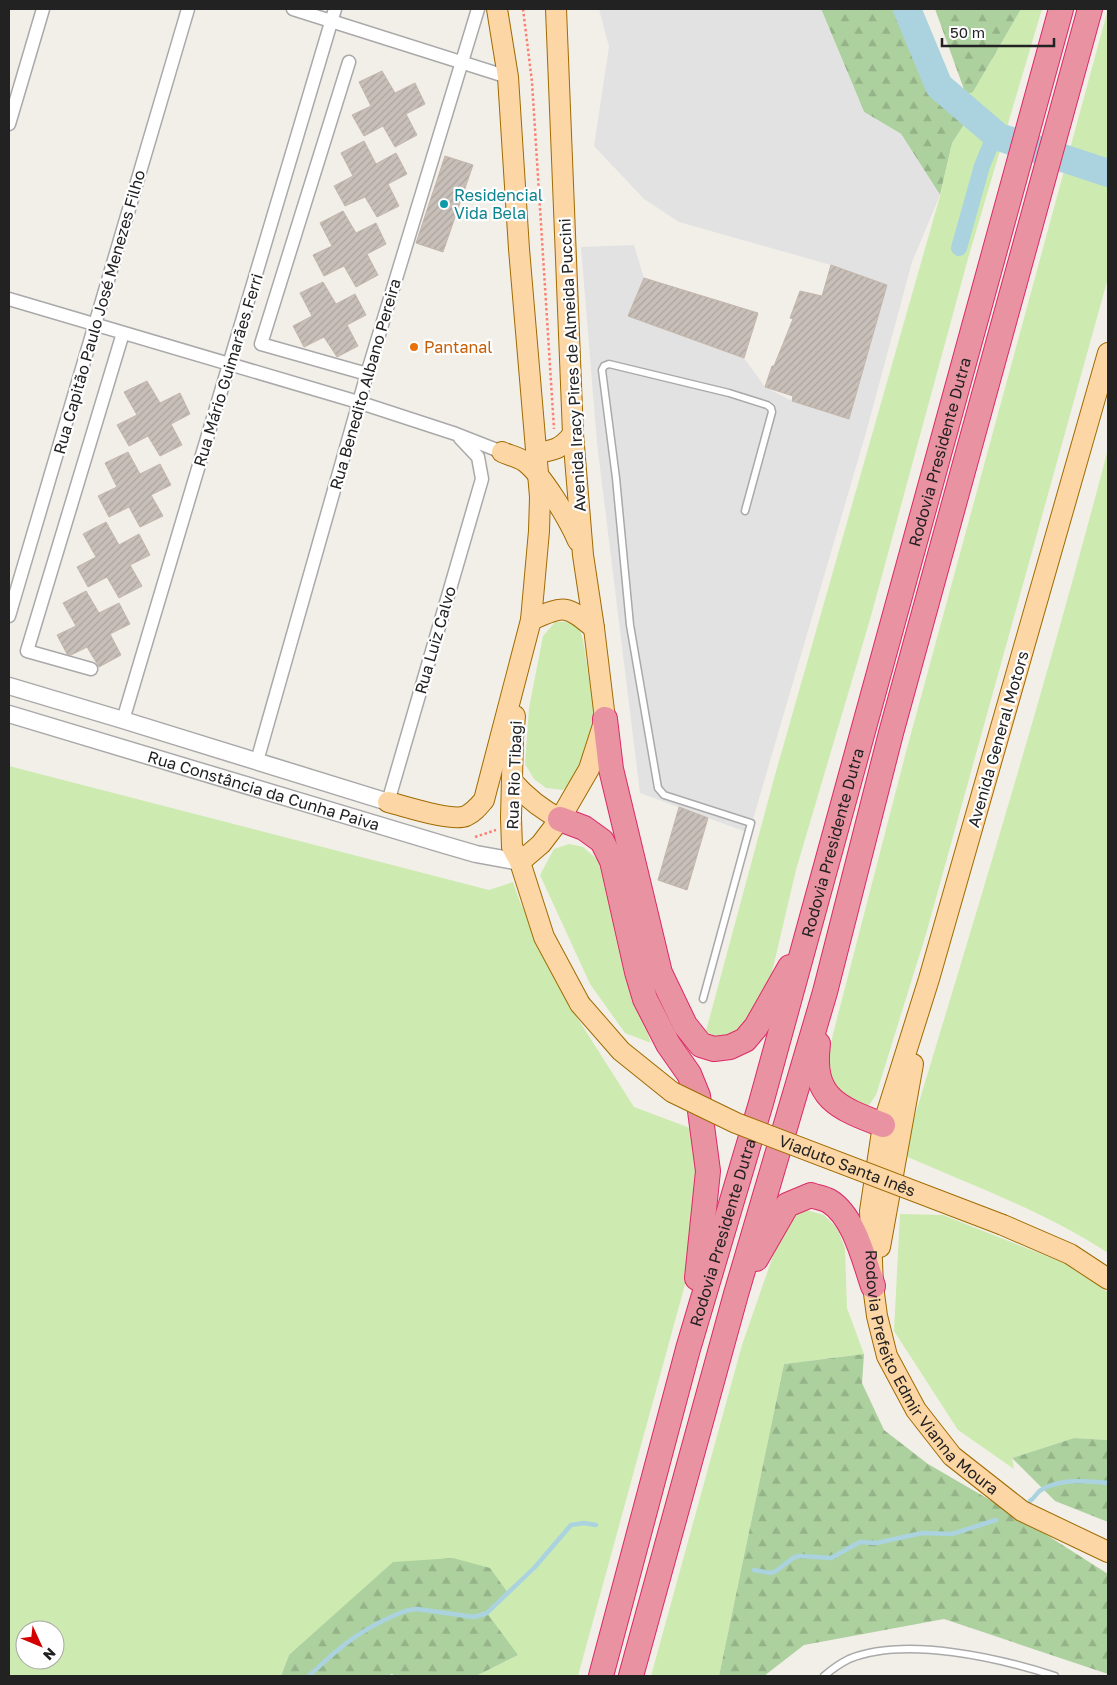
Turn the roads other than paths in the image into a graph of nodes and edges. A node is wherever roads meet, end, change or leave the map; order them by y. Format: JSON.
{"nodes":[{"id":1,"x":43,"y":9,"type":"edge"},
{"id":2,"x":188,"y":9,"type":"edge"},
{"id":3,"x":293,"y":9,"type":"edge"},
{"id":4,"x":478,"y":9,"type":"edge"},
{"id":5,"x":497,"y":9,"type":"edge"},
{"id":6,"x":556,"y":9,"type":"edge"},
{"id":7,"x":1061,"y":9,"type":"edge"},
{"id":8,"x":1090,"y":9,"type":"edge"},
{"id":9,"x":334,"y":15,"type":"edge"},
{"id":10,"x":461,"y":61,"type":"junction"},
{"id":11,"x":348,"y":62,"type":"dead end"},
{"id":12,"x":508,"y":77,"type":"junction"},
{"id":13,"x":9,"y":124,"type":"edge"},
{"id":14,"x":9,"y":299,"type":"edge"},
{"id":15,"x":96,"y":324,"type":"junction"},
{"id":16,"x":123,"y":333,"type":"junction"},
{"id":17,"x":1108,"y":353,"type":"edge"},
{"id":18,"x":230,"y":364,"type":"junction"},
{"id":19,"x":366,"y":374,"type":"junction"},
{"id":20,"x":358,"y":402,"type":"junction"},
{"id":21,"x":456,"y":434,"type":"junction"},
{"id":22,"x":572,"y":434,"type":"junction"},
{"id":23,"x":502,"y":452,"type":"junction"},
{"id":24,"x":546,"y":452,"type":"junction"},
{"id":25,"x":538,"y":476,"type":"junction"},
{"id":26,"x":540,"y":498,"type":"junction"},
{"id":27,"x":745,"y":511,"type":"dead end"},
{"id":28,"x":583,"y":555,"type":"junction"},
{"id":29,"x":9,"y":616,"type":"edge"},
{"id":30,"x":532,"y":620,"type":"junction"},
{"id":31,"x":594,"y":628,"type":"junction"},
{"id":32,"x":524,"y":652,"type":"junction"},
{"id":33,"x":91,"y":669,"type":"dead end"},
{"id":34,"x":9,"y":686,"type":"edge"},
{"id":35,"x":9,"y":714,"type":"edge"},
{"id":36,"x":604,"y":719,"type":"junction"},
{"id":37,"x":123,"y":720,"type":"junction"},
{"id":38,"x":257,"y":762,"type":"junction"},
{"id":39,"x":512,"y":781,"type":"junction"},
{"id":40,"x":388,"y":802,"type":"junction"},
{"id":41,"x":560,"y":819,"type":"junction"},
{"id":42,"x":520,"y":862,"type":"junction"},
{"id":43,"x":807,"y":937,"type":"junction"},
{"id":44,"x":929,"y":979,"type":"junction"},
{"id":45,"x":824,"y":992,"type":"junction"},
{"id":46,"x":703,"y":999,"type":"dead end"},
{"id":47,"x":580,"y":1004,"type":"joint"},
{"id":48,"x":883,"y":1125,"type":"junction"},
{"id":49,"x":897,"y":1156,"type":"junction"},
{"id":50,"x":1108,"y":1279,"type":"edge"},
{"id":51,"x":873,"y":1286,"type":"junction"},
{"id":52,"x":736,"y":1294,"type":"junction"},
{"id":53,"x":688,"y":1349,"type":"junction"},
{"id":54,"x":1108,"y":1552,"type":"edge"},
{"id":55,"x":601,"y":1676,"type":"edge"},
{"id":56,"x":631,"y":1676,"type":"edge"},
{"id":57,"x":824,"y":1676,"type":"edge"},
{"id":58,"x":1055,"y":1676,"type":"edge"}],
"edges":[{"from":1,"to":13,"type":"street"},
{"from":2,"to":15,"type":"street","name":"Rua Capitão Paulo José Menezes Filho"},
{"from":3,"to":9,"type":"street"},
{"from":4,"to":10,"type":"street","name":"Rua Benedito Albano Pereira"},
{"from":5,"to":12,"type":"main road"},
{"from":6,"to":22,"type":"main road","name":"Avenida Iracy Pires de Almeida Puccini"},
{"from":7,"to":43,"type":"highway","name":"Rodovia Presidente Dutra"},
{"from":8,"to":45,"type":"highway","name":"Rodovia Presidente Dutra"},
{"from":9,"to":10,"type":"street"},
{"from":9,"to":18,"type":"street","name":"Rua Mário Guimarães Ferri"},
{"from":10,"to":12,"type":"street"},
{"from":10,"to":19,"type":"street","name":"Rua Benedito Albano Pereira"},
{"from":11,"to":19,"type":"street"},
{"from":12,"to":24,"type":"main road"},
{"from":14,"to":15,"type":"street"},
{"from":15,"to":16,"type":"street"},
{"from":15,"to":29,"type":"street","name":"Rua Capitão Paulo José Menezes Filho"},
{"from":16,"to":18,"type":"street"},
{"from":16,"to":33,"type":"street"},
{"from":17,"to":44,"type":"main road","name":"Avenida General Motors"},
{"from":18,"to":20,"type":"street"},
{"from":18,"to":37,"type":"street","name":"Rua Mário Guimarães Ferri"},
{"from":19,"to":20,"type":"street","name":"Rua Benedito Albano Pereira"},
{"from":20,"to":21,"type":"street"},
{"from":20,"to":38,"type":"street","name":"Rua Benedito Albano Pereira"},
{"from":21,"to":23,"type":"street"},
{"from":21,"to":40,"type":"street","name":"Rua Luiz Calvo"},
{"from":22,"to":24,"type":"main road"},
{"from":22,"to":28,"type":"main road","name":"Avenida Iracy Pires de Almeida Puccini"},
{"from":23,"to":24,"type":"street"},
{"from":23,"to":25,"type":"main road"},
{"from":23,"to":26,"type":"street"},
{"from":24,"to":25,"type":"main road"},
{"from":25,"to":26,"type":"main road"},
{"from":25,"to":28,"type":"main road"},
{"from":26,"to":30,"type":"main road"},
{"from":27,"to":46,"type":"lane"},
{"from":28,"to":31,"type":"main road","name":"Avenida Iracy Pires de Almeida Puccini"},
{"from":30,"to":31,"type":"main road"},
{"from":30,"to":32,"type":"main road"},
{"from":31,"to":36,"type":"main road","name":"Avenida Iracy Pires de Almeida Puccini"},
{"from":32,"to":39,"type":"main road","name":"Rua Rio Tibagi"},
{"from":32,"to":40,"type":"main road"},
{"from":34,"to":37,"type":"street","name":"Rua Constância da Cunha Paiva"},
{"from":35,"to":42,"type":"street","name":"Rua Constância da Cunha Paiva"},
{"from":36,"to":41,"type":"main road"},
{"from":36,"to":43,"type":"highway"},
{"from":37,"to":38,"type":"street","name":"Rua Constância da Cunha Paiva"},
{"from":38,"to":40,"type":"street","name":"Rua Constância da Cunha Paiva"},
{"from":39,"to":41,"type":"main road"},
{"from":39,"to":42,"type":"main road","name":"Rua Rio Tibagi"},
{"from":41,"to":42,"type":"main road"},
{"from":41,"to":53,"type":"highway"},
{"from":42,"to":47,"type":"main road","name":"Rua Rio Tibagi"},
{"from":43,"to":53,"type":"highway","name":"Rodovia Presidente Dutra"},
{"from":44,"to":48,"type":"main road","name":"Avenida General Motors"},
{"from":44,"to":49,"type":"main road"},
{"from":45,"to":48,"type":"highway"},
{"from":45,"to":52,"type":"highway","name":"Rodovia Presidente Dutra"},
{"from":47,"to":50,"type":"main road","name":"Viaduto Santa Inês","bridge":true},
{"from":48,"to":49,"type":"main road"},
{"from":48,"to":51,"type":"main road","name":"Rodovia Prefeito Edmir Vianna Moura"},
{"from":49,"to":51,"type":"main road"},
{"from":51,"to":52,"type":"highway"},
{"from":51,"to":54,"type":"main road","name":"Rodovia Prefeito Edmir Vianna Moura"},
{"from":52,"to":56,"type":"highway","name":"Rodovia Presidente Dutra"},
{"from":53,"to":55,"type":"highway","name":"Rodovia Presidente Dutra"},
{"from":57,"to":58,"type":"lane"}]}
